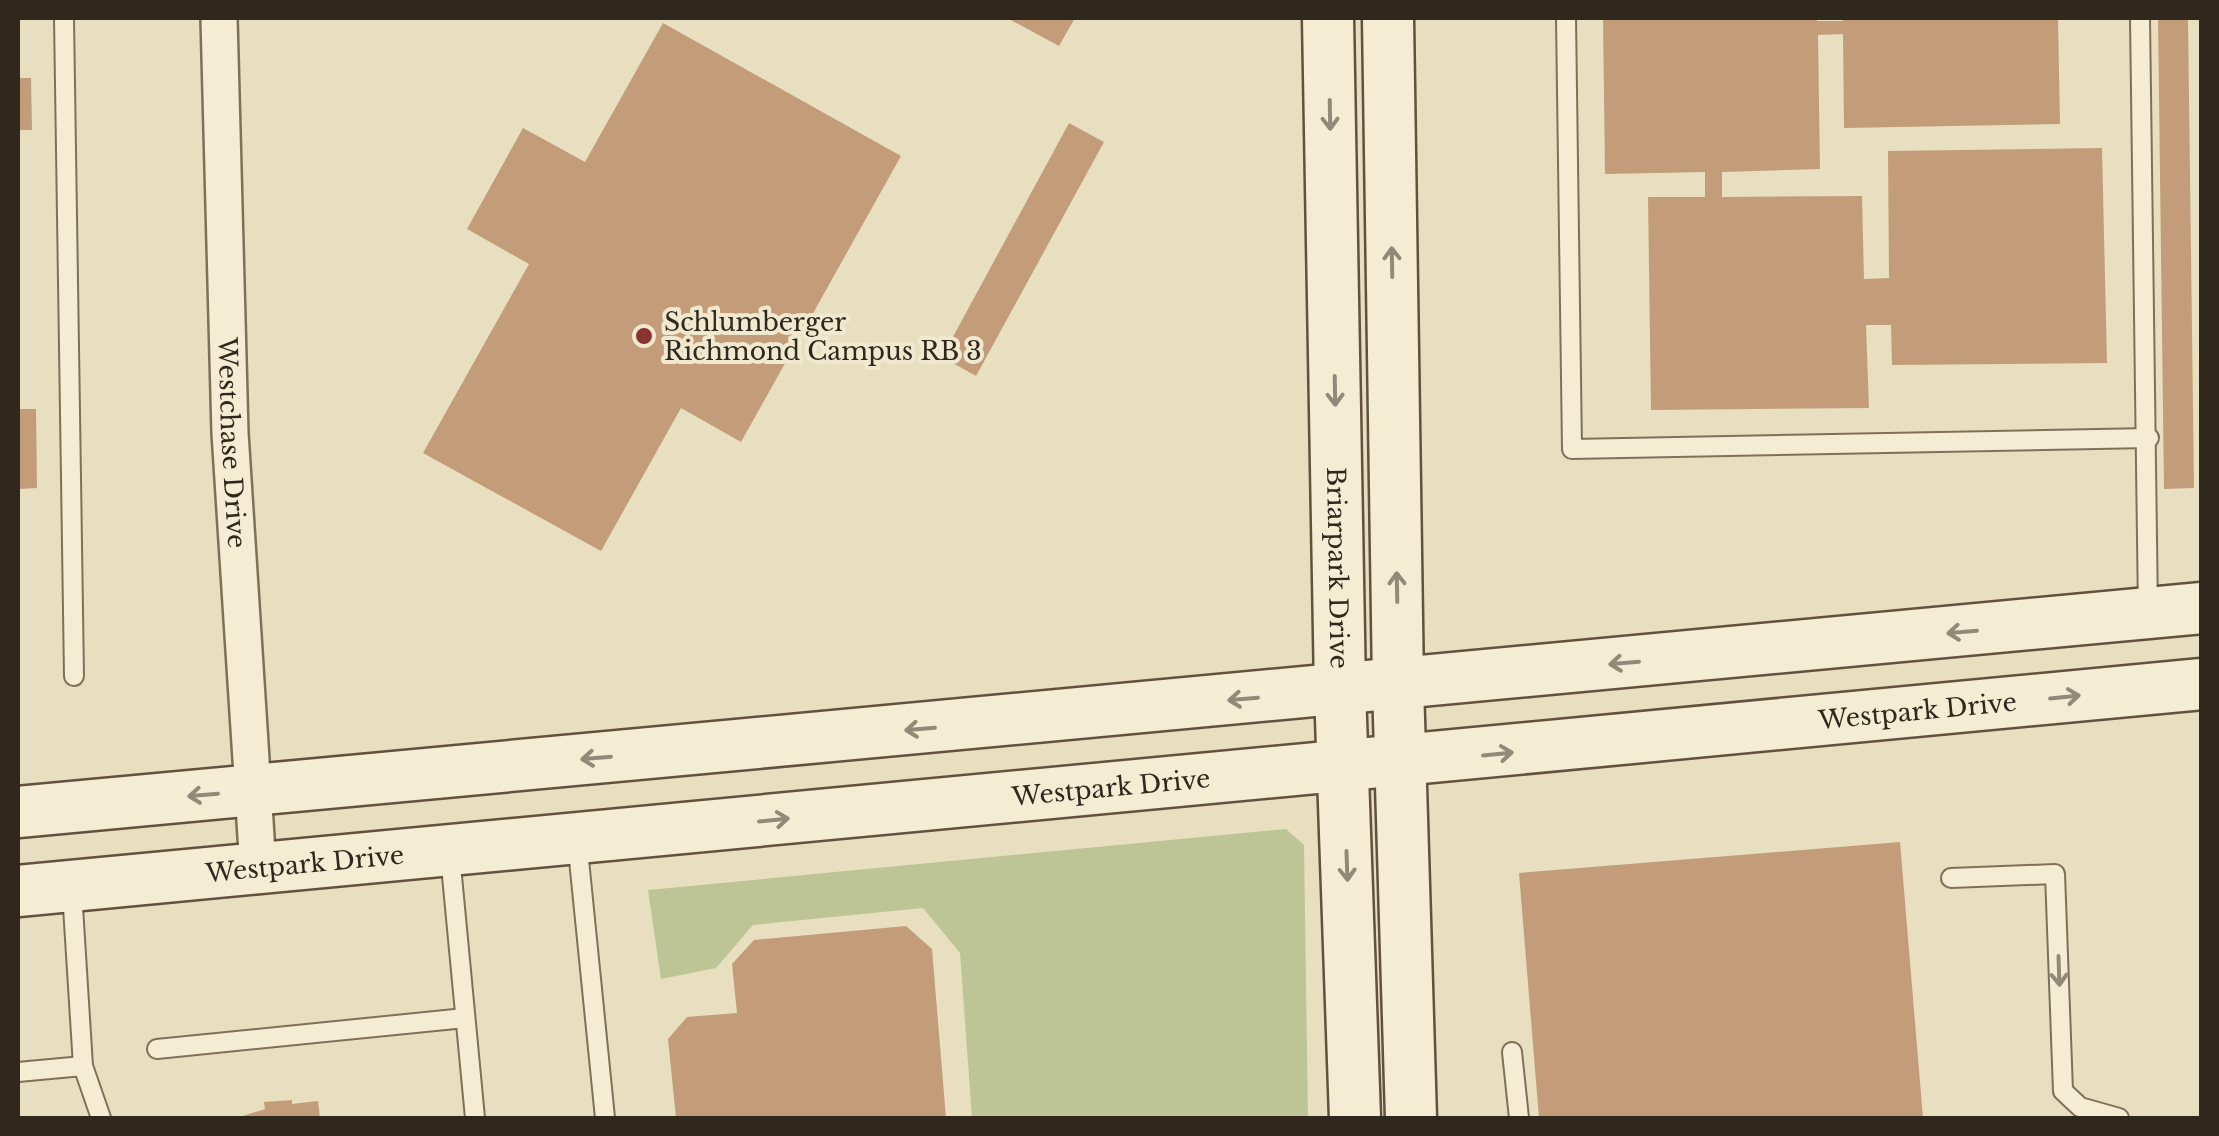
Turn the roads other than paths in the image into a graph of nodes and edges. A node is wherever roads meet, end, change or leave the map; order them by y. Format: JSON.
{"nodes":[{"id":1,"x":64,"y":18,"type":"edge"},
{"id":2,"x":219,"y":18,"type":"edge"},
{"id":3,"x":1328,"y":18,"type":"edge"},
{"id":4,"x":1388,"y":18,"type":"edge"},
{"id":5,"x":1566,"y":18,"type":"edge"},
{"id":6,"x":2140,"y":18,"type":"edge"},
{"id":7,"x":2149,"y":438,"type":"junction"},
{"id":8,"x":2202,"y":608,"type":"edge"},
{"id":9,"x":2148,"y":613,"type":"junction"},
{"id":10,"x":74,"y":676,"type":"dead end"},
{"id":11,"x":2202,"y":684,"type":"edge"},
{"id":12,"x":1398,"y":685,"type":"junction"},
{"id":13,"x":1340,"y":690,"type":"junction"},
{"id":14,"x":696,"y":749,"type":"junction"},
{"id":15,"x":1401,"y":763,"type":"junction"},
{"id":16,"x":1344,"y":768,"type":"junction"},
{"id":17,"x":254,"y":790,"type":"junction"},
{"id":18,"x":18,"y":812,"type":"edge"},
{"id":19,"x":704,"y":827,"type":"junction"},
{"id":20,"x":577,"y":839,"type":"junction"},
{"id":21,"x":450,"y":850,"type":"junction"},
{"id":22,"x":258,"y":868,"type":"junction"},
{"id":23,"x":1951,"y":878,"type":"dead end"},
{"id":24,"x":72,"y":886,"type":"junction"},
{"id":25,"x":18,"y":891,"type":"edge"},
{"id":26,"x":466,"y":1018,"type":"junction"},
{"id":27,"x":157,"y":1049,"type":"dead end"},
{"id":28,"x":1512,"y":1052,"type":"dead end"},
{"id":29,"x":83,"y":1066,"type":"junction"},
{"id":30,"x":18,"y":1072,"type":"edge"},
{"id":31,"x":100,"y":1118,"type":"edge"},
{"id":32,"x":475,"y":1118,"type":"edge"},
{"id":33,"x":605,"y":1118,"type":"edge"},
{"id":34,"x":1355,"y":1118,"type":"edge"},
{"id":35,"x":1411,"y":1118,"type":"edge"},
{"id":36,"x":1519,"y":1118,"type":"edge"},
{"id":37,"x":2119,"y":1118,"type":"edge"}],
"edges":[{"from":1,"to":10,"type":"lane"},
{"from":2,"to":17,"type":"street","name":"Westchase Drive"},
{"from":3,"to":13,"type":"main road","name":"Briarpark Drive","one_way":true},
{"from":12,"to":4,"type":"main road","one_way":true},
{"from":5,"to":7,"type":"lane"},
{"from":6,"to":7,"type":"lane"},
{"from":7,"to":9,"type":"lane"},
{"from":8,"to":9,"type":"main road"},
{"from":9,"to":12,"type":"main road","one_way":true},
{"from":15,"to":11,"type":"main road","name":"Westpark Drive","one_way":true},
{"from":12,"to":13,"type":"main road"},
{"from":12,"to":15,"type":"main road"},
{"from":13,"to":14,"type":"main road","one_way":true},
{"from":13,"to":16,"type":"main road","name":"Briarpark Drive"},
{"from":14,"to":17,"type":"main road","one_way":true},
{"from":14,"to":19,"type":"main road"},
{"from":15,"to":16,"type":"main road","name":"Westpark Drive"},
{"from":15,"to":35,"type":"main road"},
{"from":19,"to":16,"type":"main road","name":"Westpark Drive","one_way":true},
{"from":16,"to":34,"type":"main road","name":"Briarpark Drive","one_way":true},
{"from":17,"to":18,"type":"main road","one_way":true},
{"from":17,"to":22,"type":"street","name":"Westchase Drive"},
{"from":19,"to":20,"type":"main road","name":"Westpark Drive"},
{"from":20,"to":21,"type":"main road","name":"Westpark Drive"},
{"from":20,"to":33,"type":"lane"},
{"from":21,"to":22,"type":"main road","name":"Westpark Drive"},
{"from":21,"to":26,"type":"lane"},
{"from":22,"to":24,"type":"main road","name":"Westpark Drive"},
{"from":23,"to":37,"type":"lane","one_way":true},
{"from":24,"to":25,"type":"main road","name":"Westpark Drive"},
{"from":24,"to":29,"type":"lane"},
{"from":26,"to":27,"type":"lane"},
{"from":26,"to":32,"type":"lane"},
{"from":28,"to":36,"type":"lane"},
{"from":29,"to":30,"type":"lane"},
{"from":29,"to":31,"type":"lane"}]}
